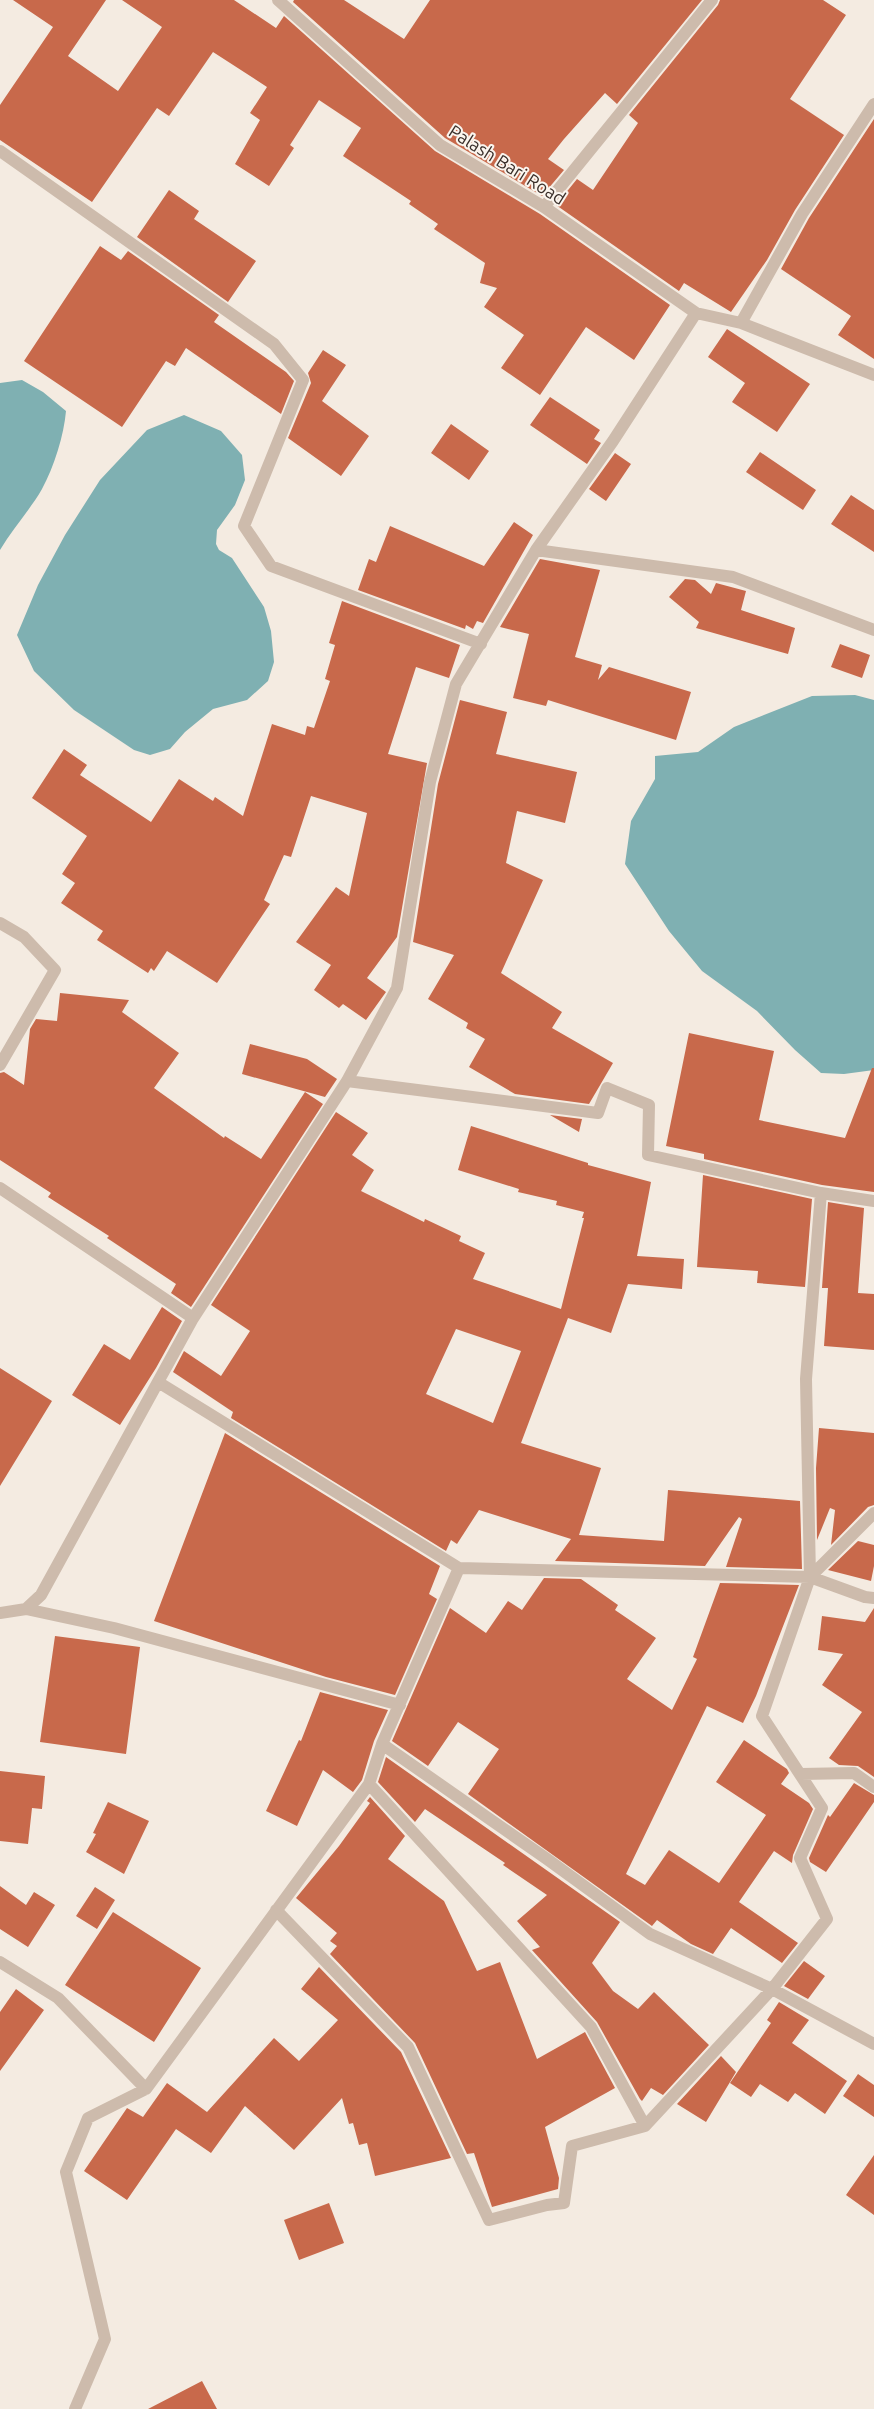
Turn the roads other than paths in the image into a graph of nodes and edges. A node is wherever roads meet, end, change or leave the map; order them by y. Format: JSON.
{"nodes":[{"id":1,"x":712,"y":0,"type":"edge"},
{"id":2,"x":283,"y":2,"type":"edge"},
{"id":3,"x":874,"y":104,"type":"edge"},
{"id":4,"x":0,"y":152,"type":"edge"},
{"id":5,"x":544,"y":207,"type":"junction"},
{"id":6,"x":696,"y":313,"type":"junction"},
{"id":7,"x":741,"y":323,"type":"junction"},
{"id":8,"x":874,"y":375,"type":"edge"},
{"id":9,"x":536,"y":550,"type":"junction"},
{"id":10,"x":874,"y":630,"type":"edge"},
{"id":11,"x":481,"y":644,"type":"junction"},
{"id":12,"x":0,"y":923,"type":"edge"},
{"id":13,"x":0,"y":1065,"type":"edge"},
{"id":14,"x":347,"y":1081,"type":"junction"},
{"id":15,"x":0,"y":1188,"type":"edge"},
{"id":16,"x":821,"y":1193,"type":"junction"},
{"id":17,"x":874,"y":1201,"type":"edge"},
{"id":18,"x":193,"y":1318,"type":"junction"},
{"id":19,"x":158,"y":1382,"type":"junction"},
{"id":20,"x":874,"y":1513,"type":"edge"},
{"id":21,"x":459,"y":1568,"type":"junction"},
{"id":22,"x":810,"y":1577,"type":"junction"},
{"id":23,"x":874,"y":1598,"type":"edge"},
{"id":24,"x":26,"y":1609,"type":"junction"},
{"id":25,"x":0,"y":1613,"type":"edge"},
{"id":26,"x":400,"y":1705,"type":"junction"},
{"id":27,"x":382,"y":1744,"type":"junction"},
{"id":28,"x":801,"y":1774,"type":"junction"},
{"id":29,"x":369,"y":1784,"type":"junction"},
{"id":30,"x":874,"y":1786,"type":"edge"},
{"id":31,"x":276,"y":1910,"type":"junction"},
{"id":32,"x":0,"y":1962,"type":"edge"},
{"id":33,"x":772,"y":1988,"type":"junction"},
{"id":34,"x":874,"y":2044,"type":"edge"},
{"id":35,"x":146,"y":2089,"type":"junction"},
{"id":36,"x":645,"y":2126,"type":"junction"},
{"id":37,"x":76,"y":2409,"type":"edge"}],
"edges":[{"from":1,"to":5,"type":"street"},
{"from":2,"to":5,"type":"street","name":"Palash Bari Road"},
{"from":3,"to":7,"type":"street"},
{"from":4,"to":11,"type":"street"},
{"from":5,"to":6,"type":"street","name":"Palash Bari Road"},
{"from":6,"to":7,"type":"street","name":"Palash Bari Road"},
{"from":6,"to":9,"type":"street"},
{"from":7,"to":8,"type":"street","name":"Palash Bari Road"},
{"from":9,"to":10,"type":"street"},
{"from":9,"to":11,"type":"street"},
{"from":11,"to":14,"type":"street"},
{"from":12,"to":13,"type":"street"},
{"from":14,"to":16,"type":"street"},
{"from":14,"to":18,"type":"street"},
{"from":15,"to":18,"type":"street"},
{"from":16,"to":17,"type":"street"},
{"from":16,"to":22,"type":"street"},
{"from":18,"to":19,"type":"street"},
{"from":19,"to":21,"type":"street"},
{"from":19,"to":24,"type":"street"},
{"from":20,"to":22,"type":"street"},
{"from":21,"to":22,"type":"street"},
{"from":21,"to":26,"type":"street"},
{"from":22,"to":23,"type":"street"},
{"from":22,"to":28,"type":"street"},
{"from":24,"to":25,"type":"street"},
{"from":24,"to":26,"type":"street"},
{"from":26,"to":27,"type":"street"},
{"from":27,"to":29,"type":"street"},
{"from":27,"to":33,"type":"street"},
{"from":28,"to":30,"type":"street"},
{"from":28,"to":33,"type":"street"},
{"from":29,"to":31,"type":"street"},
{"from":29,"to":36,"type":"street"},
{"from":31,"to":35,"type":"street"},
{"from":31,"to":36,"type":"street"},
{"from":32,"to":35,"type":"street"},
{"from":33,"to":34,"type":"street"},
{"from":33,"to":36,"type":"street"},
{"from":35,"to":37,"type":"street"}]}
